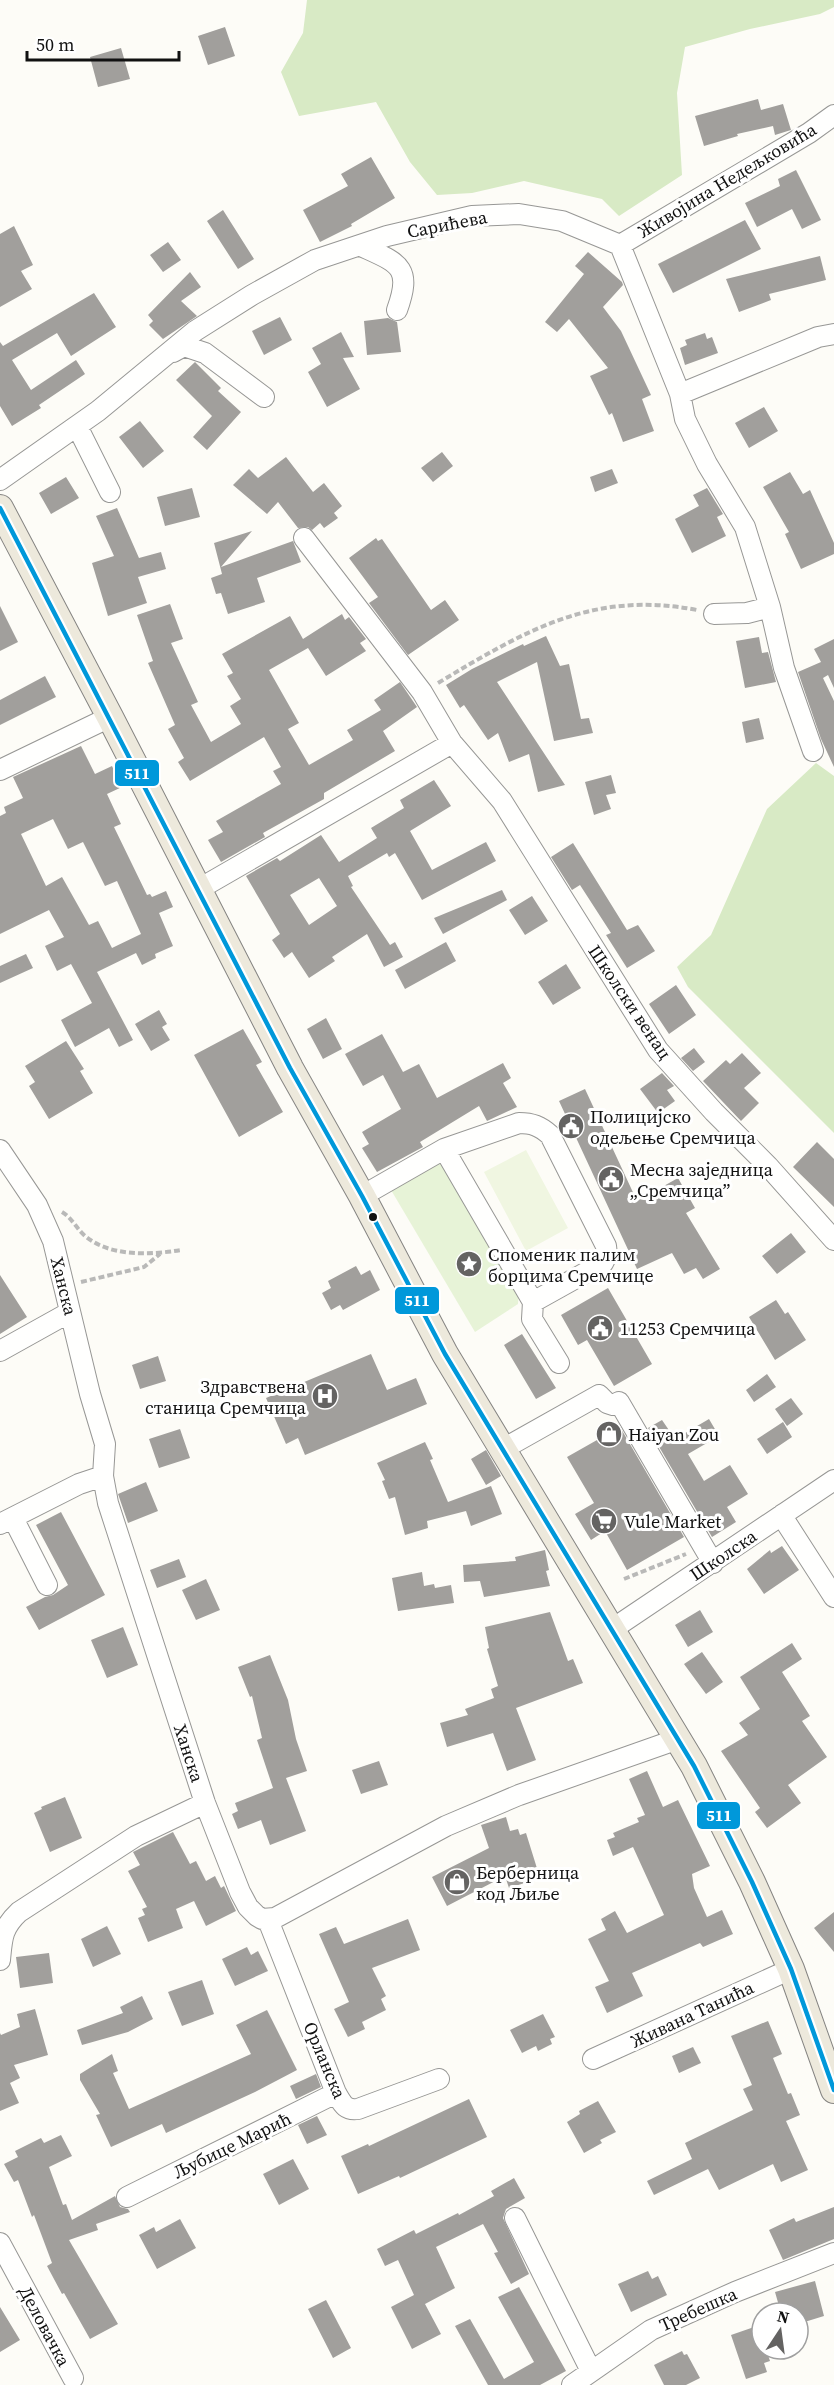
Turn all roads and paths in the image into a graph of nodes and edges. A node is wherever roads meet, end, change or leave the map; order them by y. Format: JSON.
{"nodes":[{"id":1,"x":834,"y":115,"type":"edge"},
{"id":2,"x":620,"y":245,"type":"junction"},
{"id":3,"x":361,"y":246,"type":"junction"},
{"id":4,"x":398,"y":309,"type":"dead end"},
{"id":5,"x":834,"y":334,"type":"edge"},
{"id":6,"x":170,"y":353,"type":"junction"},
{"id":7,"x":680,"y":394,"type":"junction"},
{"id":8,"x":264,"y":397,"type":"dead end"},
{"id":9,"x":77,"y":426,"type":"junction"},
{"id":10,"x":0,"y":480,"type":"edge"},
{"id":11,"x":110,"y":492,"type":"dead end"},
{"id":12,"x":0,"y":508,"type":"edge"},
{"id":13,"x":304,"y":537,"type":"dead end"},
{"id":14,"x":770,"y":607,"type":"junction"},
{"id":15,"x":714,"y":614,"type":"joint"},
{"id":16,"x":422,"y":692,"type":"junction"},
{"id":17,"x":110,"y":717,"type":"junction"},
{"id":18,"x":452,"y":744,"type":"junction"},
{"id":19,"x":813,"y":751,"type":"dead end"},
{"id":20,"x":0,"y":770,"type":"edge"},
{"id":21,"x":198,"y":889,"type":"junction"},
{"id":22,"x":444,"y":1149,"type":"junction"},
{"id":23,"x":0,"y":1150,"type":"edge"},
{"id":24,"x":362,"y":1196,"type":"junction"},
{"id":25,"x":37,"y":1205,"type":"junction"},
{"id":26,"x":834,"y":1240,"type":"edge"},
{"id":27,"x":181,"y":1250,"type":"dead end"},
{"id":28,"x":161,"y":1253,"type":"junction"},
{"id":29,"x":65,"y":1291,"type":"junction"},
{"id":30,"x":533,"y":1302,"type":"junction"},
{"id":31,"x":70,"y":1312,"type":"junction"},
{"id":32,"x":0,"y":1352,"type":"edge"},
{"id":33,"x":559,"y":1363,"type":"dead end"},
{"id":34,"x":503,"y":1449,"type":"junction"},
{"id":35,"x":103,"y":1476,"type":"junction"},
{"id":36,"x":834,"y":1480,"type":"edge"},
{"id":37,"x":783,"y":1514,"type":"junction"},
{"id":38,"x":6,"y":1521,"type":"edge"},
{"id":39,"x":704,"y":1561,"type":"junction"},
{"id":40,"x":624,"y":1579,"type":"dead end"},
{"id":41,"x":47,"y":1585,"type":"dead end"},
{"id":42,"x":834,"y":1597,"type":"edge"},
{"id":43,"x":611,"y":1630,"type":"junction"},
{"id":44,"x":678,"y":1739,"type":"junction"},
{"id":45,"x":205,"y":1803,"type":"junction"},
{"id":46,"x":268,"y":1920,"type":"junction"},
{"id":47,"x":0,"y":1960,"type":"edge"},
{"id":48,"x":791,"y":1969,"type":"junction"},
{"id":49,"x":828,"y":2051,"type":"edge"},
{"id":50,"x":593,"y":2059,"type":"dead end"},
{"id":51,"x":439,"y":2079,"type":"dead end"},
{"id":52,"x":834,"y":2090,"type":"edge"},
{"id":53,"x":336,"y":2093,"type":"junction"},
{"id":54,"x":127,"y":2197,"type":"dead end"},
{"id":55,"x":514,"y":2218,"type":"dead end"},
{"id":56,"x":0,"y":2243,"type":"edge"},
{"id":57,"x":834,"y":2253,"type":"edge"},
{"id":58,"x":591,"y":2371,"type":"junction"},
{"id":59,"x":73,"y":2378,"type":"dead end"},
{"id":60,"x":572,"y":2385,"type":"edge"}],
"edges":[{"from":1,"to":2,"type":"street","name":"Живојина Недељковића"},
{"from":2,"to":3,"type":"street","name":"Сарићева"},
{"from":2,"to":7,"type":"street"},
{"from":3,"to":4,"type":"street"},
{"from":3,"to":6,"type":"street","name":"Сарићева"},
{"from":5,"to":7,"type":"street"},
{"from":6,"to":8,"type":"street"},
{"from":6,"to":9,"type":"street","name":"Сарићева"},
{"from":7,"to":14,"type":"street"},
{"from":9,"to":10,"type":"street","name":"Сарићева"},
{"from":9,"to":11,"type":"street"},
{"from":12,"to":17,"type":"main road"},
{"from":13,"to":16,"type":"street","name":"Школски венац"},
{"from":14,"to":15,"type":"street"},
{"from":14,"to":19,"type":"street"},
{"from":15,"to":16,"type":"path"},
{"from":16,"to":18,"type":"street","name":"Школски венац"},
{"from":17,"to":20,"type":"street"},
{"from":17,"to":21,"type":"main road"},
{"from":18,"to":21,"type":"street"},
{"from":18,"to":26,"type":"street","name":"Школски венац"},
{"from":21,"to":24,"type":"main road"},
{"from":22,"to":24,"type":"street"},
{"from":22,"to":30,"type":"street"},
{"from":22,"to":30,"type":"street"},
{"from":23,"to":25,"type":"street","name":"Ханска"},
{"from":24,"to":34,"type":"main road"},
{"from":25,"to":28,"type":"path"},
{"from":25,"to":29,"type":"street","name":"Ханска"},
{"from":27,"to":28,"type":"path"},
{"from":28,"to":29,"type":"path"},
{"from":29,"to":31,"type":"street","name":"Ханска"},
{"from":30,"to":33,"type":"street"},
{"from":31,"to":32,"type":"street"},
{"from":31,"to":35,"type":"street","name":"Ханска"},
{"from":34,"to":39,"type":"street"},
{"from":34,"to":43,"type":"main road"},
{"from":35,"to":38,"type":"street"},
{"from":35,"to":45,"type":"street","name":"Ханска"},
{"from":36,"to":37,"type":"street","name":"Школска"},
{"from":37,"to":39,"type":"street","name":"Школска"},
{"from":37,"to":42,"type":"street"},
{"from":38,"to":41,"type":"street"},
{"from":39,"to":40,"type":"path"},
{"from":39,"to":43,"type":"street","name":"Школска"},
{"from":43,"to":44,"type":"main road"},
{"from":44,"to":46,"type":"street"},
{"from":44,"to":48,"type":"main road"},
{"from":45,"to":46,"type":"street","name":"Ханска"},
{"from":45,"to":47,"type":"street"},
{"from":46,"to":53,"type":"street","name":"Орланска"},
{"from":48,"to":49,"type":"main road"},
{"from":48,"to":50,"type":"street","name":"Живана Танића"},
{"from":49,"to":52,"type":"main road"},
{"from":51,"to":53,"type":"street","name":"Орланска"},
{"from":53,"to":54,"type":"street","name":"Љубице Марић"},
{"from":55,"to":58,"type":"street"},
{"from":56,"to":59,"type":"street","name":"Деловачка"},
{"from":57,"to":58,"type":"street","name":"Требешка"},
{"from":58,"to":60,"type":"street","name":"Требешка"}]}
